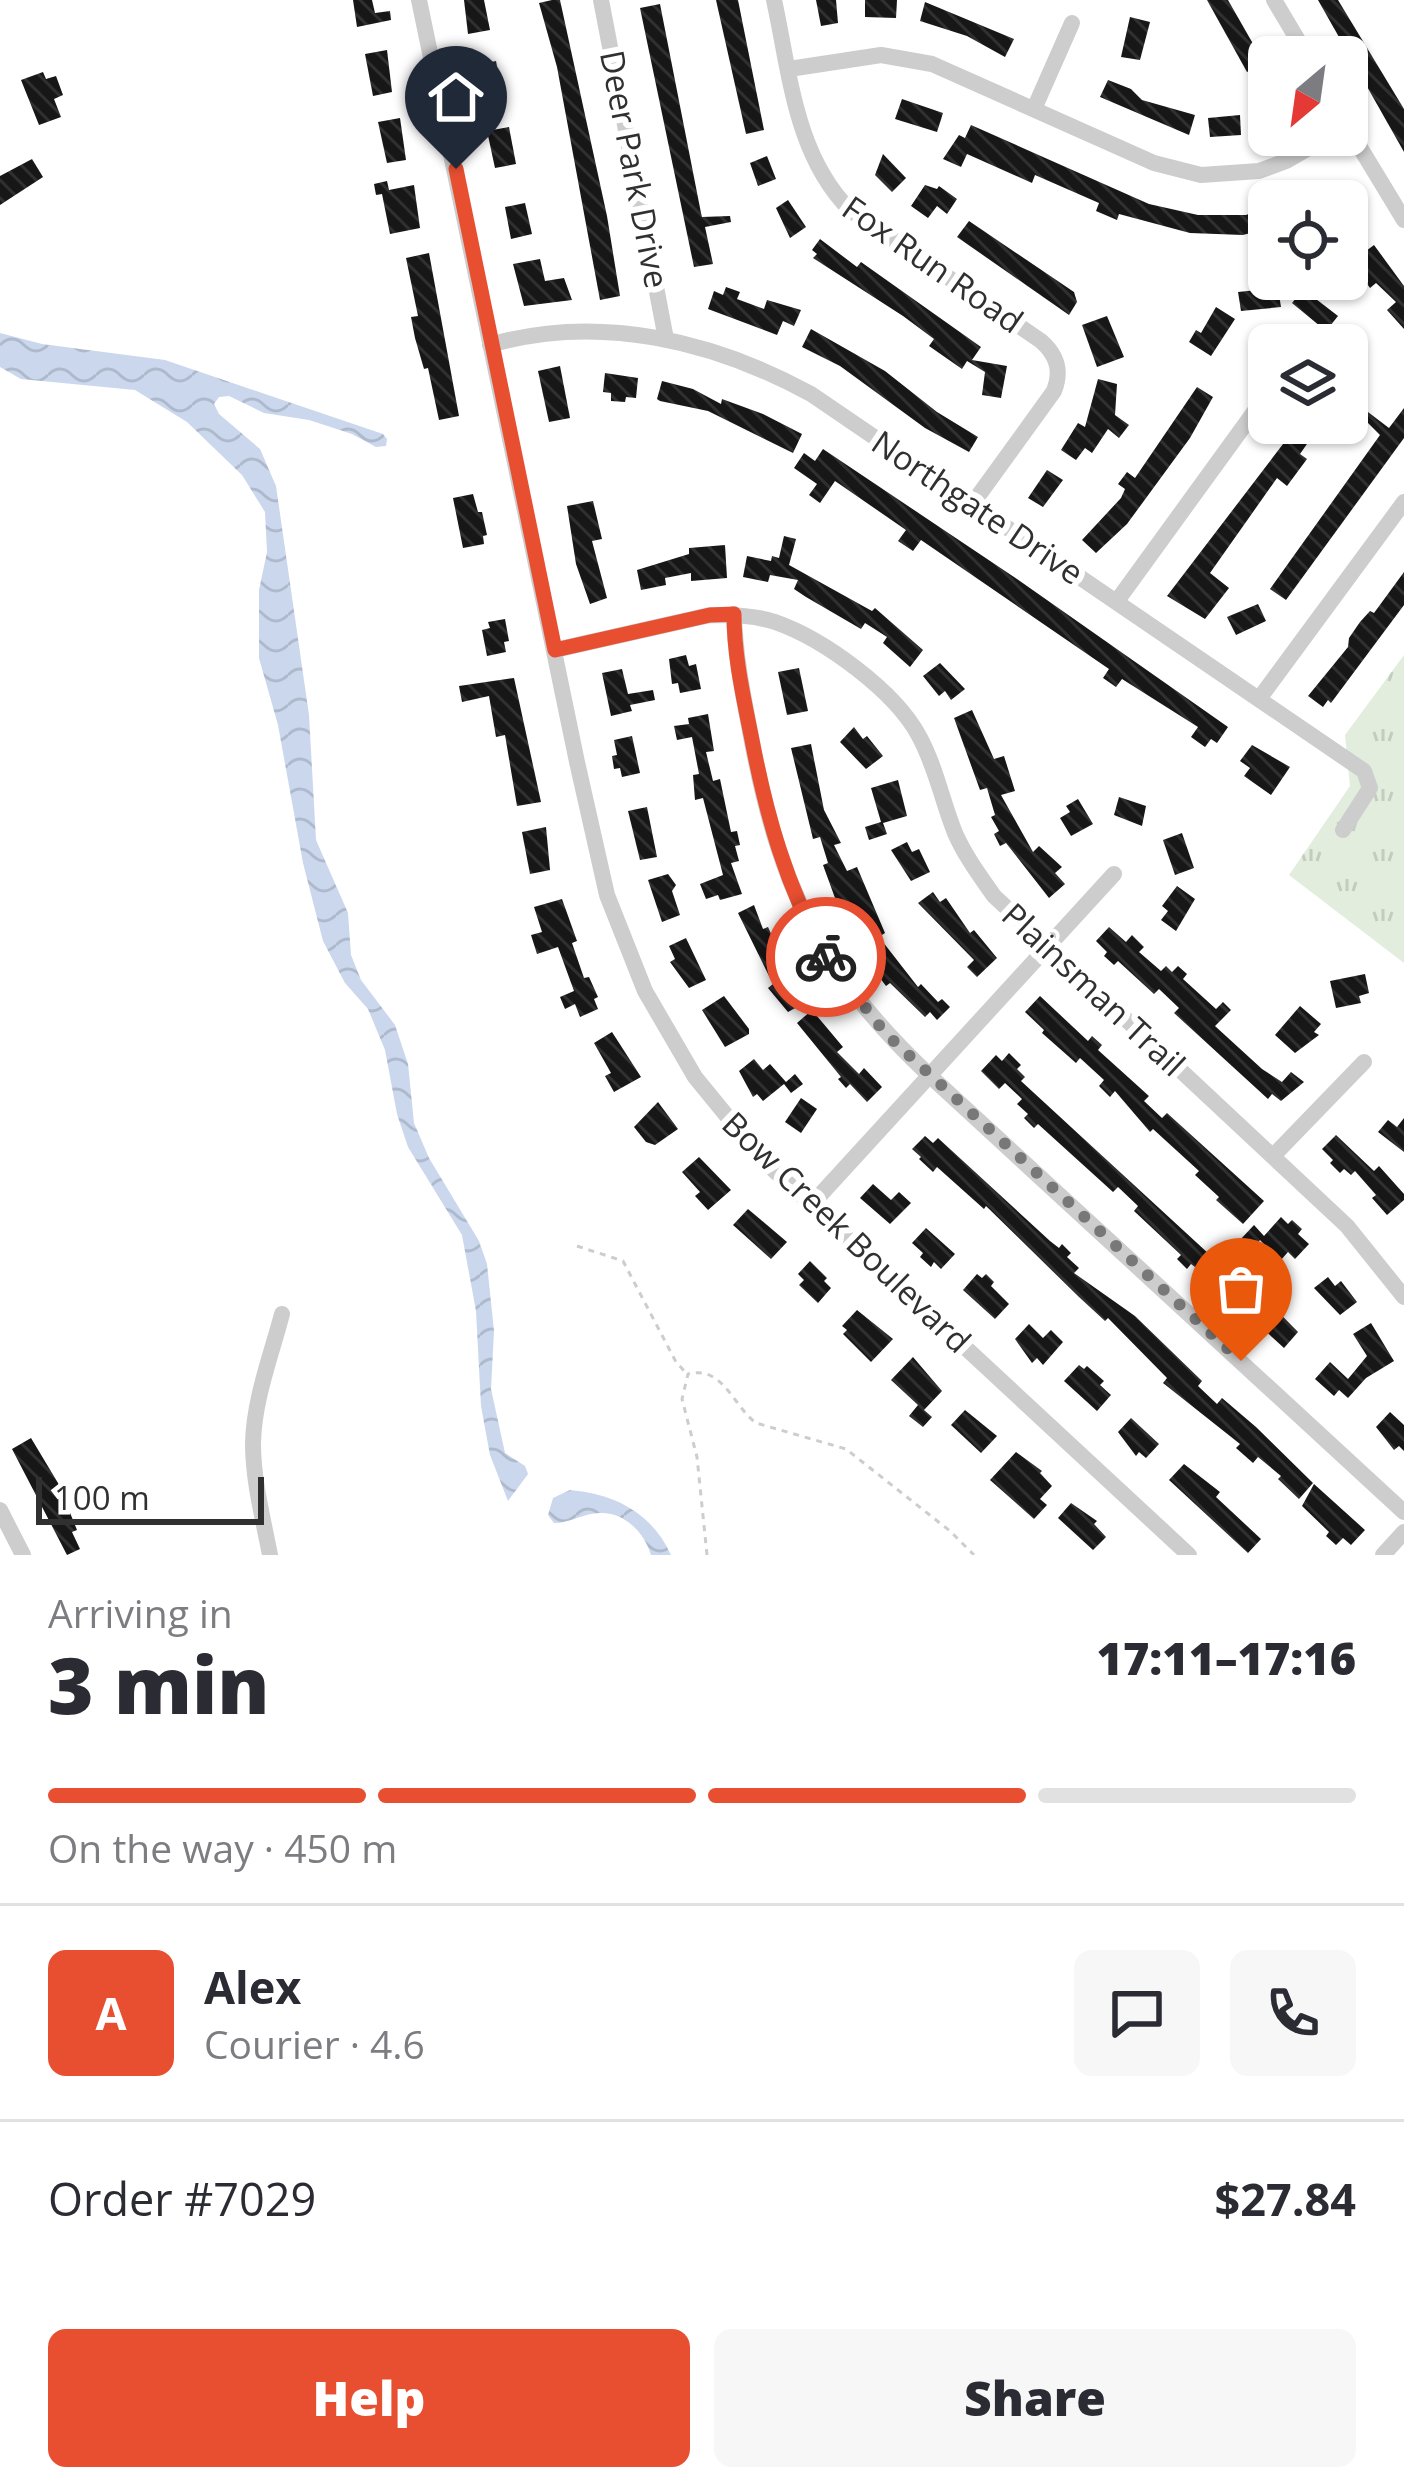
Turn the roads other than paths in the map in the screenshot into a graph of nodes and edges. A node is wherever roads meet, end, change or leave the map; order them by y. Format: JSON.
{"nodes":[{"id":1,"x":419,"y":0,"type":"edge"},
{"id":2,"x":601,"y":0,"type":"edge"},
{"id":3,"x":774,"y":0,"type":"edge"},
{"id":4,"x":1274,"y":0,"type":"edge"},
{"id":5,"x":1072,"y":23,"type":"dead end"},
{"id":6,"x":1295,"y":36,"type":"edge"},
{"id":7,"x":789,"y":69,"type":"junction"},
{"id":8,"x":1034,"y":109,"type":"junction"},
{"id":9,"x":1295,"y":156,"type":"edge"},
{"id":10,"x":1365,"y":156,"type":"edge"},
{"id":11,"x":1404,"y":220,"type":"edge"},
{"id":12,"x":666,"y":339,"type":"junction"},
{"id":13,"x":490,"y":345,"type":"junction"},
{"id":14,"x":1248,"y":420,"type":"edge"},
{"id":15,"x":1404,"y":502,"type":"edge"},
{"id":16,"x":973,"y":503,"type":"junction"},
{"id":17,"x":1117,"y":601,"type":"junction"},
{"id":18,"x":734,"y":614,"type":"junction"},
{"id":19,"x":555,"y":650,"type":"junction"},
{"id":20,"x":1259,"y":699,"type":"junction"},
{"id":21,"x":1343,"y":830,"type":"dead end"},
{"id":22,"x":1114,"y":874,"type":"dead end"},
{"id":23,"x":1046,"y":947,"type":"junction"},
{"id":24,"x":1364,"y":1062,"type":"dead end"},
{"id":25,"x":929,"y":1075,"type":"junction"},
{"id":26,"x":1274,"y":1155,"type":"junction"},
{"id":27,"x":811,"y":1205,"type":"junction"},
{"id":28,"x":1404,"y":1297,"type":"edge"},
{"id":29,"x":282,"y":1314,"type":"dead end"},
{"id":30,"x":0,"y":1510,"type":"edge"},
{"id":31,"x":1404,"y":1512,"type":"edge"},
{"id":32,"x":1404,"y":1532,"type":"edge"},
{"id":33,"x":23,"y":1555,"type":"edge"},
{"id":34,"x":270,"y":1555,"type":"edge"},
{"id":35,"x":1189,"y":1555,"type":"edge"},
{"id":36,"x":1383,"y":1555,"type":"edge"}],
"edges":[{"from":1,"to":13,"type":"street","name":"Bow Creek Boulevard"},
{"from":2,"to":12,"type":"street","name":"Deer Park Drive"},
{"from":3,"to":7,"type":"street","name":"Fox Run Road"},
{"from":4,"to":6,"type":"street"},
{"from":5,"to":8,"type":"street"},
{"from":7,"to":8,"type":"street"},
{"from":7,"to":16,"type":"street","name":"Fox Run Road"},
{"from":8,"to":9,"type":"street"},
{"from":10,"to":11,"type":"street"},
{"from":12,"to":13,"type":"street","name":"Northgate Drive"},
{"from":12,"to":16,"type":"street","name":"Northgate Drive"},
{"from":13,"to":19,"type":"street","name":"Bow Creek Boulevard"},
{"from":14,"to":17,"type":"street"},
{"from":15,"to":20,"type":"street"},
{"from":16,"to":17,"type":"street","name":"Northgate Drive"},
{"from":17,"to":20,"type":"street","name":"Northgate Drive"},
{"from":18,"to":19,"type":"street","name":"Plainsman Trail"},
{"from":18,"to":23,"type":"street","name":"Plainsman Trail"},
{"from":18,"to":25,"type":"street"},
{"from":19,"to":27,"type":"street","name":"Bow Creek Boulevard"},
{"from":20,"to":21,"type":"street","name":"Northgate Drive"},
{"from":22,"to":23,"type":"street"},
{"from":23,"to":25,"type":"street"},
{"from":23,"to":26,"type":"street","name":"Plainsman Trail"},
{"from":24,"to":26,"type":"street"},
{"from":25,"to":27,"type":"street"},
{"from":25,"to":31,"type":"street"},
{"from":26,"to":28,"type":"street","name":"Plainsman Trail"},
{"from":27,"to":35,"type":"street","name":"Bow Creek Boulevard"},
{"from":29,"to":34,"type":"street"},
{"from":30,"to":33,"type":"street"},
{"from":32,"to":36,"type":"street"}]}
